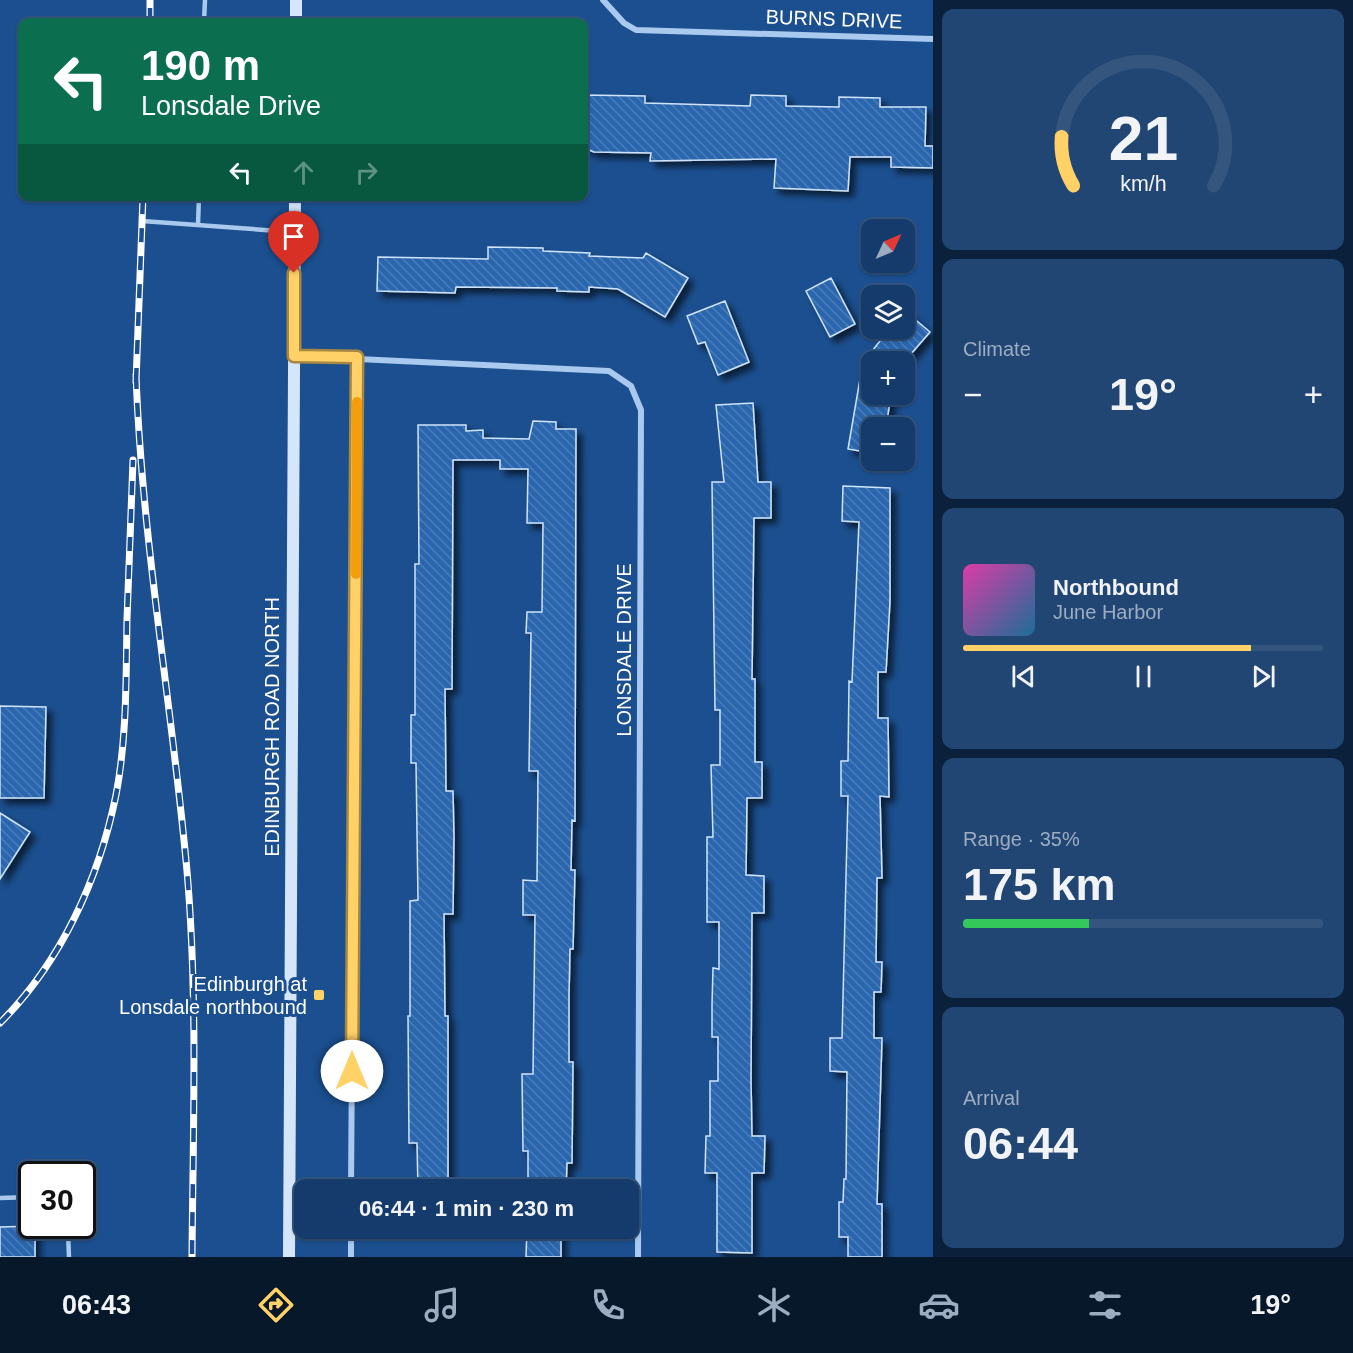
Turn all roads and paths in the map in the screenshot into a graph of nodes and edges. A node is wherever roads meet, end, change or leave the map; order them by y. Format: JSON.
{"nodes":[{"id":1,"x":205,"y":0,"type":"edge"},
{"id":2,"x":296,"y":0,"type":"edge"},
{"id":3,"x":603,"y":0,"type":"edge"},
{"id":4,"x":204,"y":18,"type":"edge"},
{"id":5,"x":296,"y":18,"type":"edge"},
{"id":6,"x":933,"y":39,"type":"edge"},
{"id":7,"x":199,"y":201,"type":"edge"},
{"id":8,"x":295,"y":201,"type":"edge"},
{"id":9,"x":142,"y":221,"type":"dead end"},
{"id":10,"x":198,"y":225,"type":"junction"},
{"id":11,"x":294,"y":232,"type":"junction"},
{"id":12,"x":294,"y":356,"type":"junction"},
{"id":13,"x":357,"y":357,"type":"junction"},
{"id":14,"x":351,"y":1179,"type":"edge"},
{"id":15,"x":18,"y":1197,"type":"edge"},
{"id":16,"x":0,"y":1198,"type":"edge"},
{"id":17,"x":68,"y":1239,"type":"edge"},
{"id":18,"x":351,"y":1239,"type":"edge"},
{"id":19,"x":69,"y":1257,"type":"edge"},
{"id":20,"x":289,"y":1257,"type":"edge"},
{"id":21,"x":351,"y":1257,"type":"edge"},
{"id":22,"x":638,"y":1257,"type":"edge"}],
"edges":[{"from":1,"to":4,"type":"lane"},
{"from":2,"to":5,"type":"main road"},
{"from":3,"to":6,"type":"street","name":"BURNS DRIVE"},
{"from":7,"to":10,"type":"lane"},
{"from":8,"to":11,"type":"main road","name":"EDINBURGH ROAD NORTH"},
{"from":9,"to":10,"type":"lane"},
{"from":10,"to":11,"type":"lane"},
{"from":11,"to":12,"type":"main road","name":"EDINBURGH ROAD NORTH"},
{"from":12,"to":13,"type":"street","name":"LONSDALE DRIVE"},
{"from":12,"to":20,"type":"main road","name":"EDINBURGH ROAD NORTH"},
{"from":13,"to":14,"type":"street"},
{"from":13,"to":22,"type":"street","name":"LONSDALE DRIVE"},
{"from":15,"to":16,"type":"lane"},
{"from":17,"to":19,"type":"lane"},
{"from":18,"to":21,"type":"street"}]}
